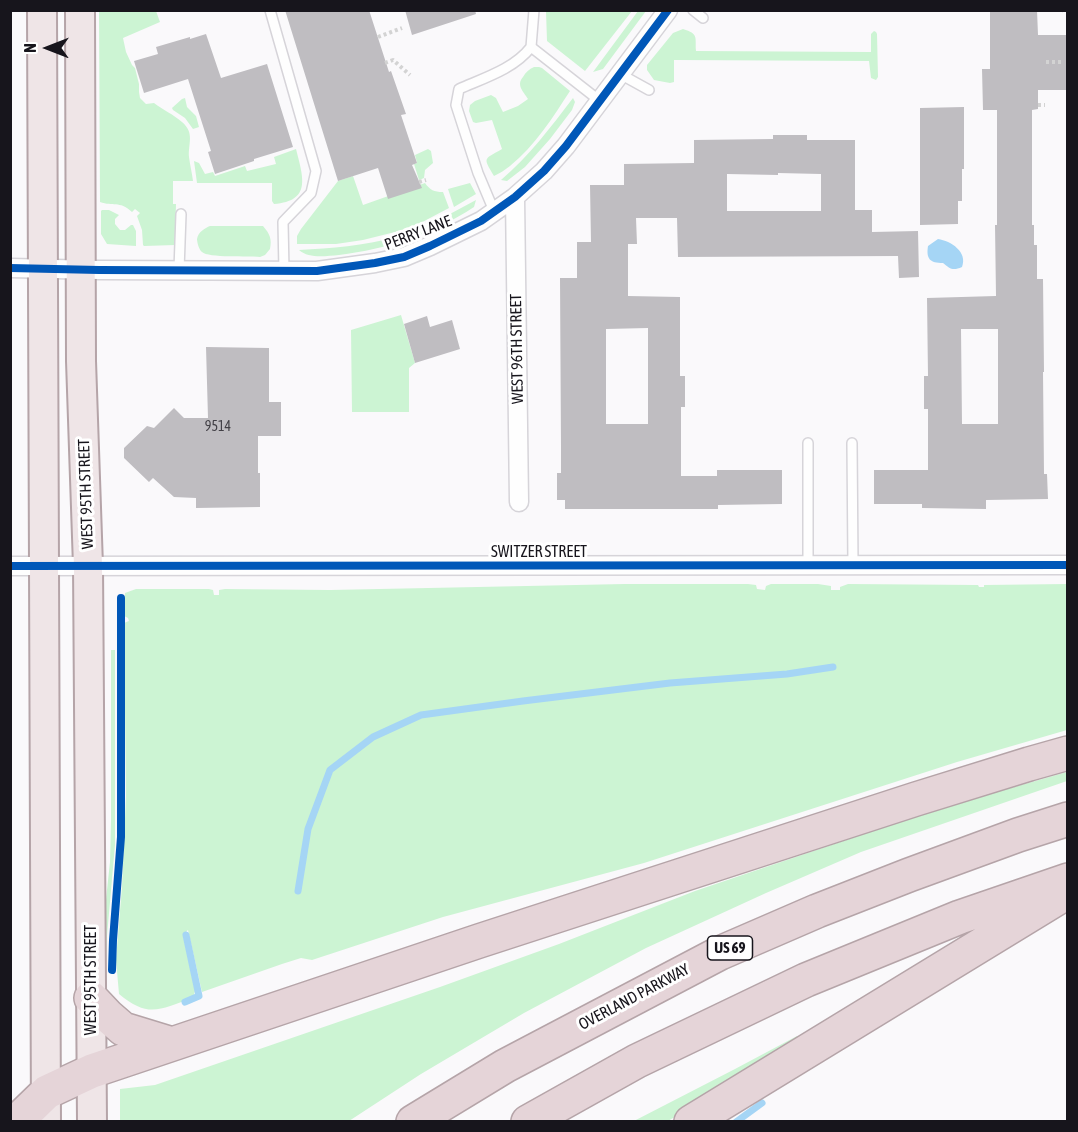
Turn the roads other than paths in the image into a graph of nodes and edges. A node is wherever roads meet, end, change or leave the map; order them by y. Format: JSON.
{"nodes":[{"id":1,"x":42,"y":10,"type":"edge"},
{"id":2,"x":80,"y":10,"type":"edge"},
{"id":3,"x":270,"y":10,"type":"edge"},
{"id":4,"x":534,"y":10,"type":"edge"},
{"id":5,"x":668,"y":10,"type":"edge"},
{"id":6,"x":693,"y":10,"type":"edge"},
{"id":7,"x":703,"y":18,"type":"dead end"},
{"id":8,"x":531,"y":47,"type":"junction"},
{"id":9,"x":620,"y":74,"type":"junction"},
{"id":10,"x":649,"y":90,"type":"dead end"},
{"id":11,"x":600,"y":101,"type":"junction"},
{"id":12,"x":515,"y":197,"type":"junction"},
{"id":13,"x":494,"y":211,"type":"junction"},
{"id":14,"x":181,"y":214,"type":"dead end"},
{"id":15,"x":10,"y":267,"type":"edge"},
{"id":16,"x":43,"y":269,"type":"junction"},
{"id":17,"x":82,"y":270,"type":"junction"},
{"id":18,"x":179,"y":270,"type":"junction"},
{"id":19,"x":284,"y":271,"type":"junction"},
{"id":20,"x":808,"y":443,"type":"dead end"},
{"id":21,"x":852,"y":443,"type":"dead end"},
{"id":22,"x":519,"y":502,"type":"dead end"},
{"id":23,"x":808,"y":565,"type":"junction"},
{"id":24,"x":854,"y":565,"type":"junction"},
{"id":25,"x":1068,"y":565,"type":"edge"},
{"id":26,"x":10,"y":566,"type":"edge"},
{"id":27,"x":44,"y":566,"type":"junction"},
{"id":28,"x":88,"y":566,"type":"junction"},
{"id":29,"x":1068,"y":753,"type":"edge"},
{"id":30,"x":1068,"y":819,"type":"edge"},
{"id":31,"x":1068,"y":880,"type":"edge"},
{"id":32,"x":1068,"y":892,"type":"edge"},
{"id":33,"x":91,"y":998,"type":"junction"},
{"id":34,"x":172,"y":1044,"type":"junction"},
{"id":35,"x":92,"y":1071,"type":"junction"},
{"id":36,"x":46,"y":1107,"type":"edge"},
{"id":37,"x":16,"y":1122,"type":"edge"},
{"id":38,"x":92,"y":1122,"type":"edge"},
{"id":39,"x":413,"y":1122,"type":"edge"},
{"id":40,"x":528,"y":1122,"type":"edge"},
{"id":41,"x":691,"y":1122,"type":"edge"}],
"edges":[{"from":1,"to":16,"type":"main road"},
{"from":2,"to":17,"type":"main road","name":"WEST 95TH STREET"},
{"from":3,"to":19,"type":"lane"},
{"from":4,"to":8,"type":"lane"},
{"from":5,"to":9,"type":"street","name":"PERRY LANE"},
{"from":6,"to":7,"type":"lane"},
{"from":8,"to":11,"type":"lane"},
{"from":8,"to":13,"type":"lane"},
{"from":9,"to":10,"type":"lane"},
{"from":9,"to":11,"type":"street","name":"PERRY LANE"},
{"from":11,"to":12,"type":"street","name":"PERRY LANE"},
{"from":12,"to":13,"type":"street","name":"PERRY LANE"},
{"from":12,"to":22,"type":"street","name":"WEST 96TH STREET"},
{"from":13,"to":19,"type":"street","name":"PERRY LANE"},
{"from":14,"to":18,"type":"lane"},
{"from":15,"to":16,"type":"street","name":"PERRY LANE"},
{"from":16,"to":17,"type":"street","name":"PERRY LANE"},
{"from":16,"to":27,"type":"main road"},
{"from":17,"to":18,"type":"street","name":"PERRY LANE"},
{"from":17,"to":28,"type":"main road","name":"WEST 95TH STREET"},
{"from":18,"to":19,"type":"street","name":"PERRY LANE"},
{"from":20,"to":23,"type":"lane"},
{"from":21,"to":24,"type":"lane"},
{"from":23,"to":24,"type":"street","name":"SWITZER STREET"},
{"from":23,"to":28,"type":"street","name":"SWITZER STREET"},
{"from":24,"to":25,"type":"street","name":"SWITZER STREET"},
{"from":26,"to":27,"type":"street","name":"SWITZER STREET"},
{"from":27,"to":28,"type":"street","name":"SWITZER STREET"},
{"from":27,"to":36,"type":"main road"},
{"from":28,"to":33,"type":"main road","name":"WEST 95TH STREET"},
{"from":29,"to":34,"type":"highway"},
{"from":30,"to":39,"type":"highway","name":"OVERLAND PARKWAY","number":"US 69"},
{"from":31,"to":40,"type":"highway"},
{"from":32,"to":41,"type":"highway"},
{"from":33,"to":34,"type":"highway"},
{"from":33,"to":35,"type":"main road","name":"WEST 95TH STREET"},
{"from":34,"to":35,"type":"highway"},
{"from":35,"to":36,"type":"highway"},
{"from":35,"to":38,"type":"main road","name":"WEST 95TH STREET"},
{"from":36,"to":37,"type":"highway"}]}
